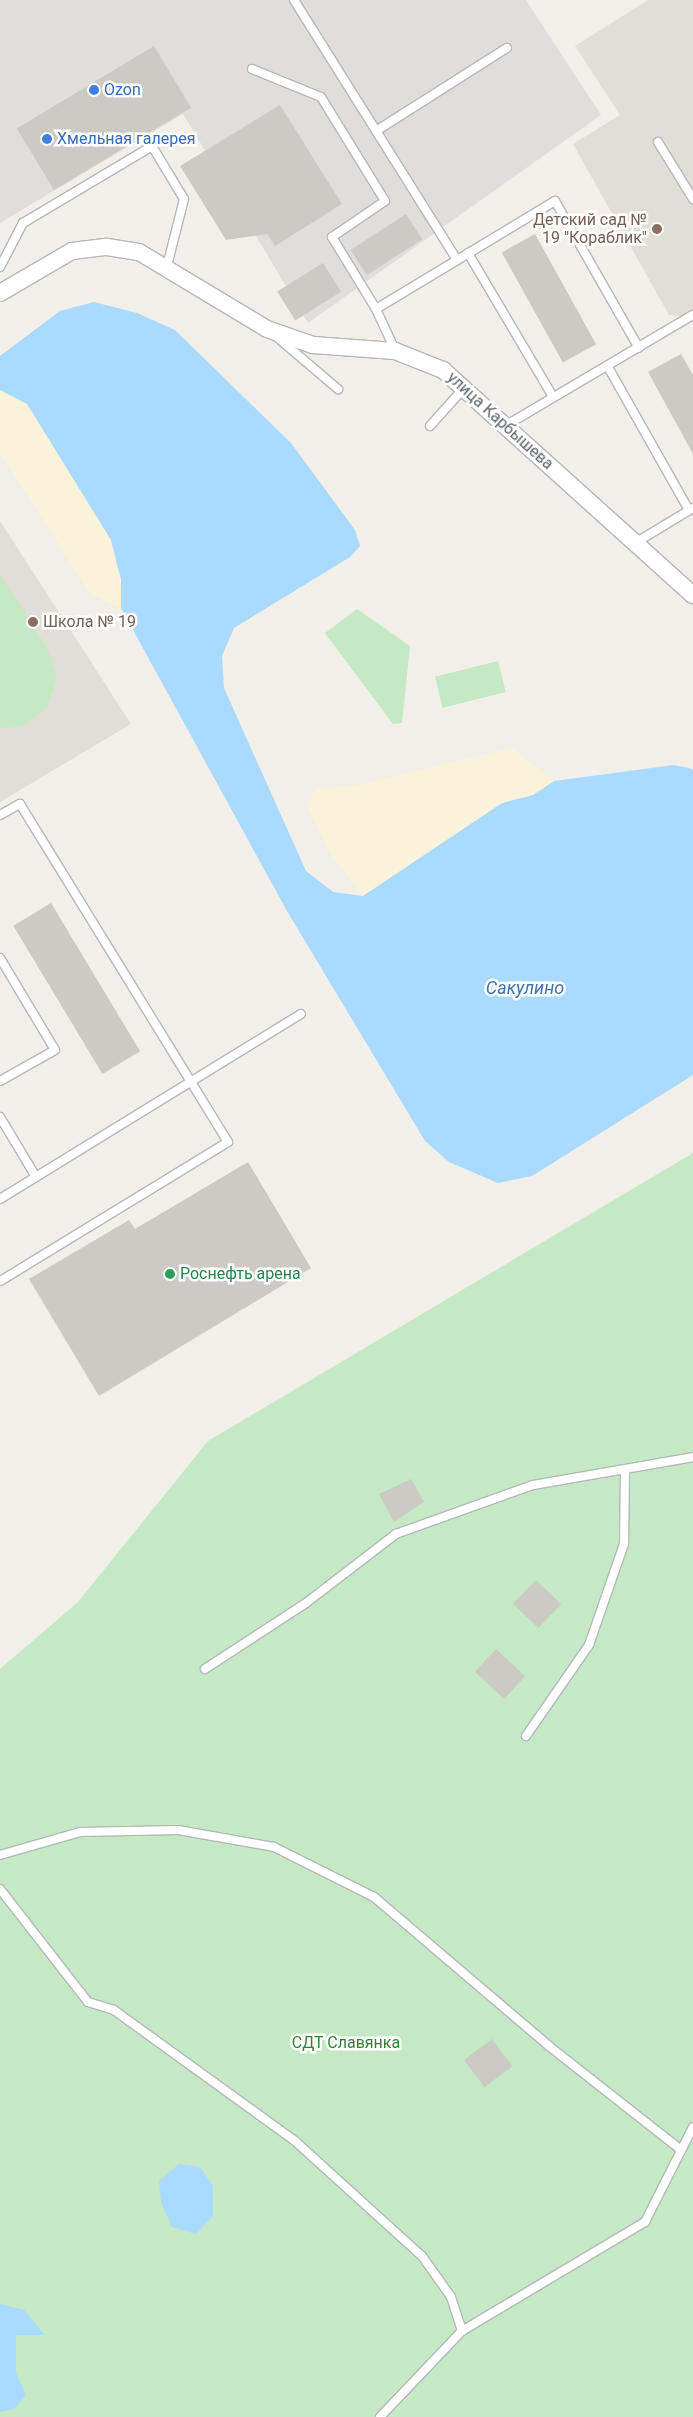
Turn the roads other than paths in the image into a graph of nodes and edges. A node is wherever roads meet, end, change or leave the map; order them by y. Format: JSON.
{"nodes":[{"id":1,"x":294,"y":0,"type":"edge"},
{"id":2,"x":507,"y":48,"type":"dead end"},
{"id":3,"x":252,"y":69,"type":"dead end"},
{"id":4,"x":376,"y":131,"type":"junction"},
{"id":5,"x":658,"y":142,"type":"dead end"},
{"id":6,"x":693,"y":198,"type":"edge"},
{"id":7,"x":468,"y":253,"type":"junction"},
{"id":8,"x":457,"y":260,"type":"junction"},
{"id":9,"x":167,"y":266,"type":"junction"},
{"id":10,"x":0,"y":267,"type":"edge"},
{"id":11,"x":0,"y":293,"type":"edge"},
{"id":12,"x":376,"y":309,"type":"junction"},
{"id":13,"x":693,"y":315,"type":"edge"},
{"id":14,"x":267,"y":328,"type":"junction"},
{"id":15,"x":639,"y":348,"type":"junction"},
{"id":16,"x":395,"y":351,"type":"junction"},
{"id":17,"x":608,"y":367,"type":"junction"},
{"id":18,"x":464,"y":388,"type":"junction"},
{"id":19,"x":338,"y":389,"type":"dead end"},
{"id":20,"x":553,"y":397,"type":"junction"},
{"id":21,"x":430,"y":426,"type":"dead end"},
{"id":22,"x":505,"y":426,"type":"junction"},
{"id":23,"x":691,"y":509,"type":"edge"},
{"id":24,"x":635,"y":543,"type":"junction"},
{"id":25,"x":693,"y":595,"type":"edge"},
{"id":26,"x":0,"y":815,"type":"edge"},
{"id":27,"x":0,"y":958,"type":"edge"},
{"id":28,"x":301,"y":1014,"type":"dead end"},
{"id":29,"x":0,"y":1082,"type":"edge"},
{"id":30,"x":192,"y":1082,"type":"junction"},
{"id":31,"x":0,"y":1117,"type":"edge"},
{"id":32,"x":36,"y":1177,"type":"junction"},
{"id":33,"x":0,"y":1199,"type":"edge"},
{"id":34,"x":0,"y":1281,"type":"edge"},
{"id":35,"x":693,"y":1457,"type":"edge"},
{"id":36,"x":625,"y":1469,"type":"junction"},
{"id":37,"x":205,"y":1669,"type":"dead end"},
{"id":38,"x":526,"y":1736,"type":"dead end"},
{"id":39,"x":0,"y":1854,"type":"edge"},
{"id":40,"x":0,"y":1889,"type":"edge"},
{"id":41,"x":693,"y":2127,"type":"edge"},
{"id":42,"x":681,"y":2150,"type":"junction"},
{"id":43,"x":462,"y":2331,"type":"junction"},
{"id":44,"x":380,"y":2417,"type":"edge"}],
"edges":[{"from":1,"to":4,"type":"lane"},
{"from":2,"to":4,"type":"lane"},
{"from":3,"to":12,"type":"lane"},
{"from":4,"to":8,"type":"lane"},
{"from":5,"to":6,"type":"lane"},
{"from":7,"to":8,"type":"lane"},
{"from":7,"to":15,"type":"lane"},
{"from":7,"to":20,"type":"lane"},
{"from":8,"to":12,"type":"lane"},
{"from":9,"to":10,"type":"lane"},
{"from":9,"to":11,"type":"street","name":"улица Карбышева"},
{"from":9,"to":14,"type":"street","name":"улица Карбышева"},
{"from":12,"to":16,"type":"lane"},
{"from":13,"to":15,"type":"lane"},
{"from":14,"to":16,"type":"street","name":"улица Карбышева"},
{"from":14,"to":19,"type":"lane"},
{"from":15,"to":17,"type":"lane"},
{"from":16,"to":18,"type":"street","name":"улица Карбышева"},
{"from":17,"to":20,"type":"lane"},
{"from":17,"to":23,"type":"lane"},
{"from":18,"to":21,"type":"lane"},
{"from":18,"to":22,"type":"street","name":"улица Карбышева"},
{"from":20,"to":22,"type":"lane"},
{"from":22,"to":24,"type":"street","name":"улица Карбышева"},
{"from":23,"to":24,"type":"lane"},
{"from":24,"to":25,"type":"street","name":"улица Карбышева"},
{"from":26,"to":30,"type":"lane"},
{"from":27,"to":29,"type":"lane"},
{"from":28,"to":30,"type":"lane"},
{"from":30,"to":32,"type":"lane"},
{"from":30,"to":34,"type":"lane"},
{"from":31,"to":32,"type":"lane"},
{"from":32,"to":33,"type":"lane"},
{"from":35,"to":36,"type":"lane"},
{"from":36,"to":37,"type":"lane"},
{"from":36,"to":38,"type":"lane"},
{"from":39,"to":42,"type":"lane"},
{"from":40,"to":43,"type":"lane"},
{"from":41,"to":42,"type":"lane"},
{"from":42,"to":43,"type":"lane"},
{"from":43,"to":44,"type":"lane"}]}
